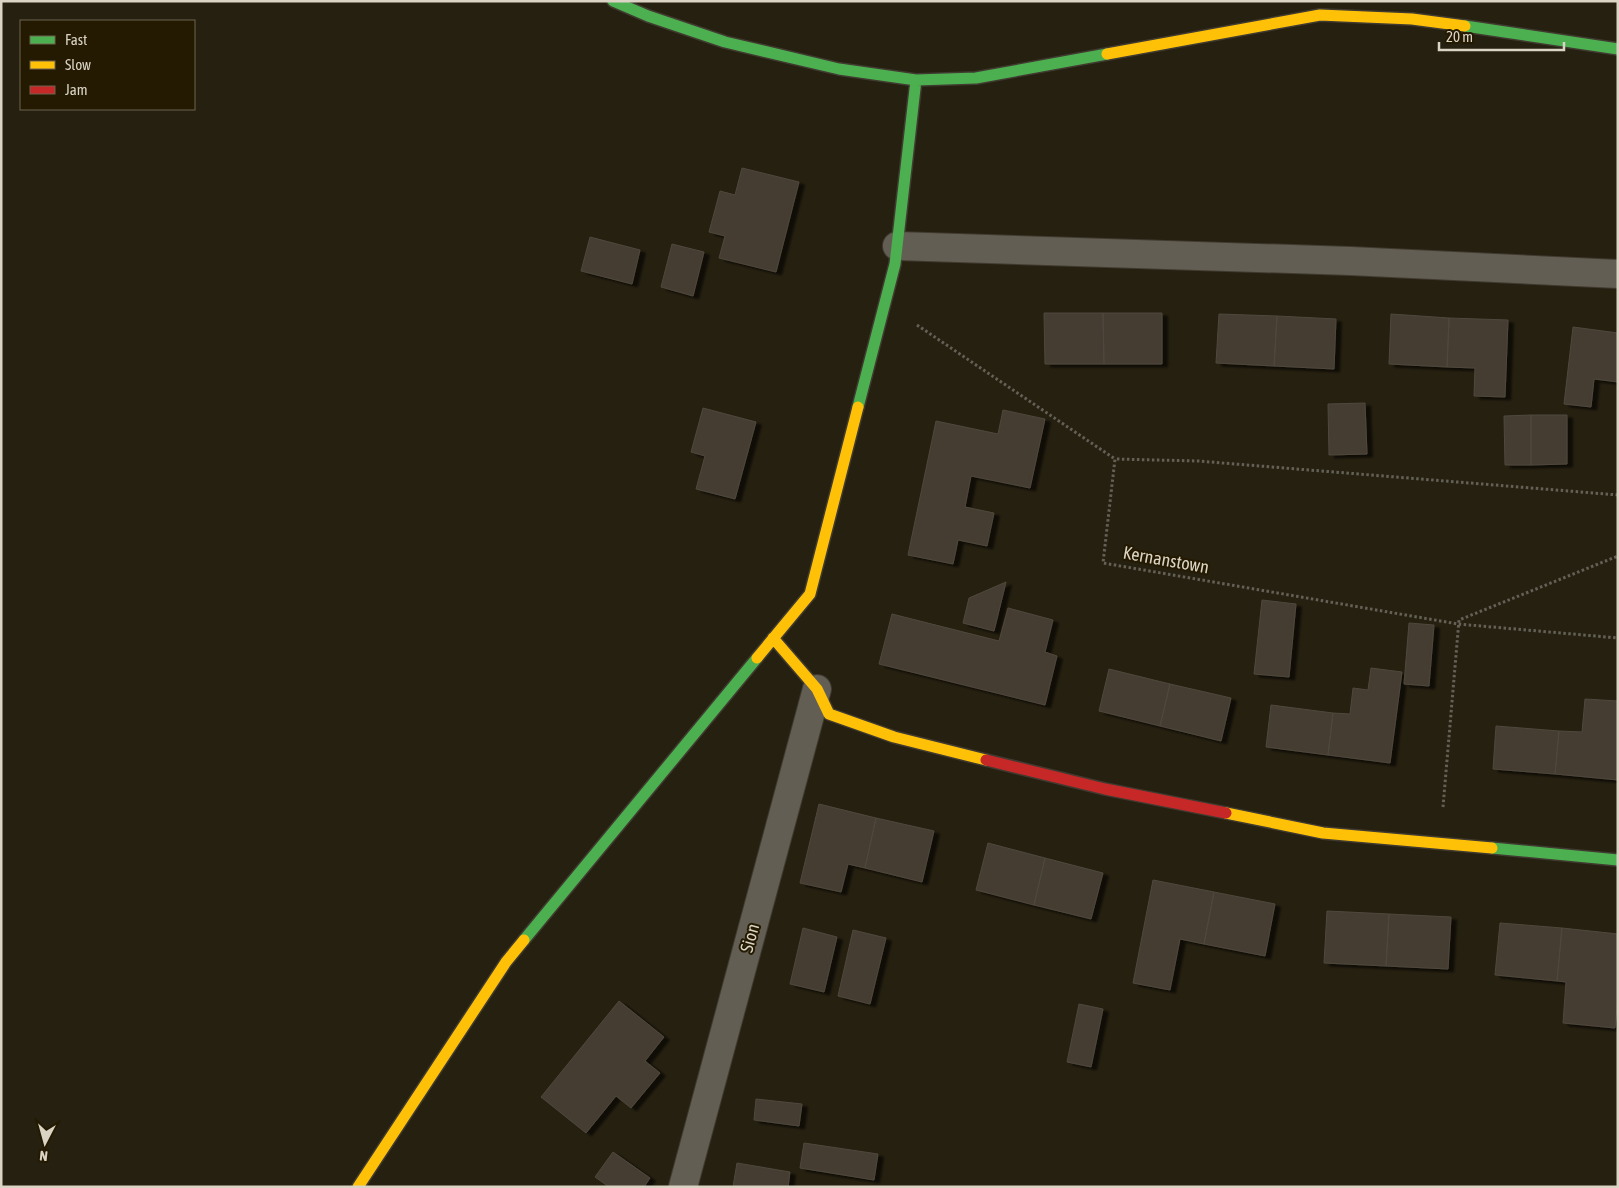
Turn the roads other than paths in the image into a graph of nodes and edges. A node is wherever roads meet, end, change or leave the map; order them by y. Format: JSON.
{"nodes":[{"id":1,"x":613,"y":1,"type":"edge"},
{"id":2,"x":1618,"y":49,"type":"edge"},
{"id":3,"x":916,"y":80,"type":"junction"},
{"id":4,"x":897,"y":246,"type":"junction"},
{"id":5,"x":1618,"y":274,"type":"edge"},
{"id":6,"x":773,"y":638,"type":"junction"},
{"id":7,"x":817,"y":689,"type":"junction"},
{"id":8,"x":1618,"y":860,"type":"edge"},
{"id":9,"x":358,"y":1187,"type":"edge"},
{"id":10,"x":683,"y":1187,"type":"edge"}],
"edges":[{"from":1,"to":3,"type":"street"},
{"from":2,"to":3,"type":"street"},
{"from":3,"to":4,"type":"street"},
{"from":4,"to":5,"type":"street"},
{"from":4,"to":6,"type":"street"},
{"from":6,"to":7,"type":"street"},
{"from":6,"to":9,"type":"street"},
{"from":7,"to":8,"type":"street"},
{"from":7,"to":10,"type":"street","name":"Sion"}]}
